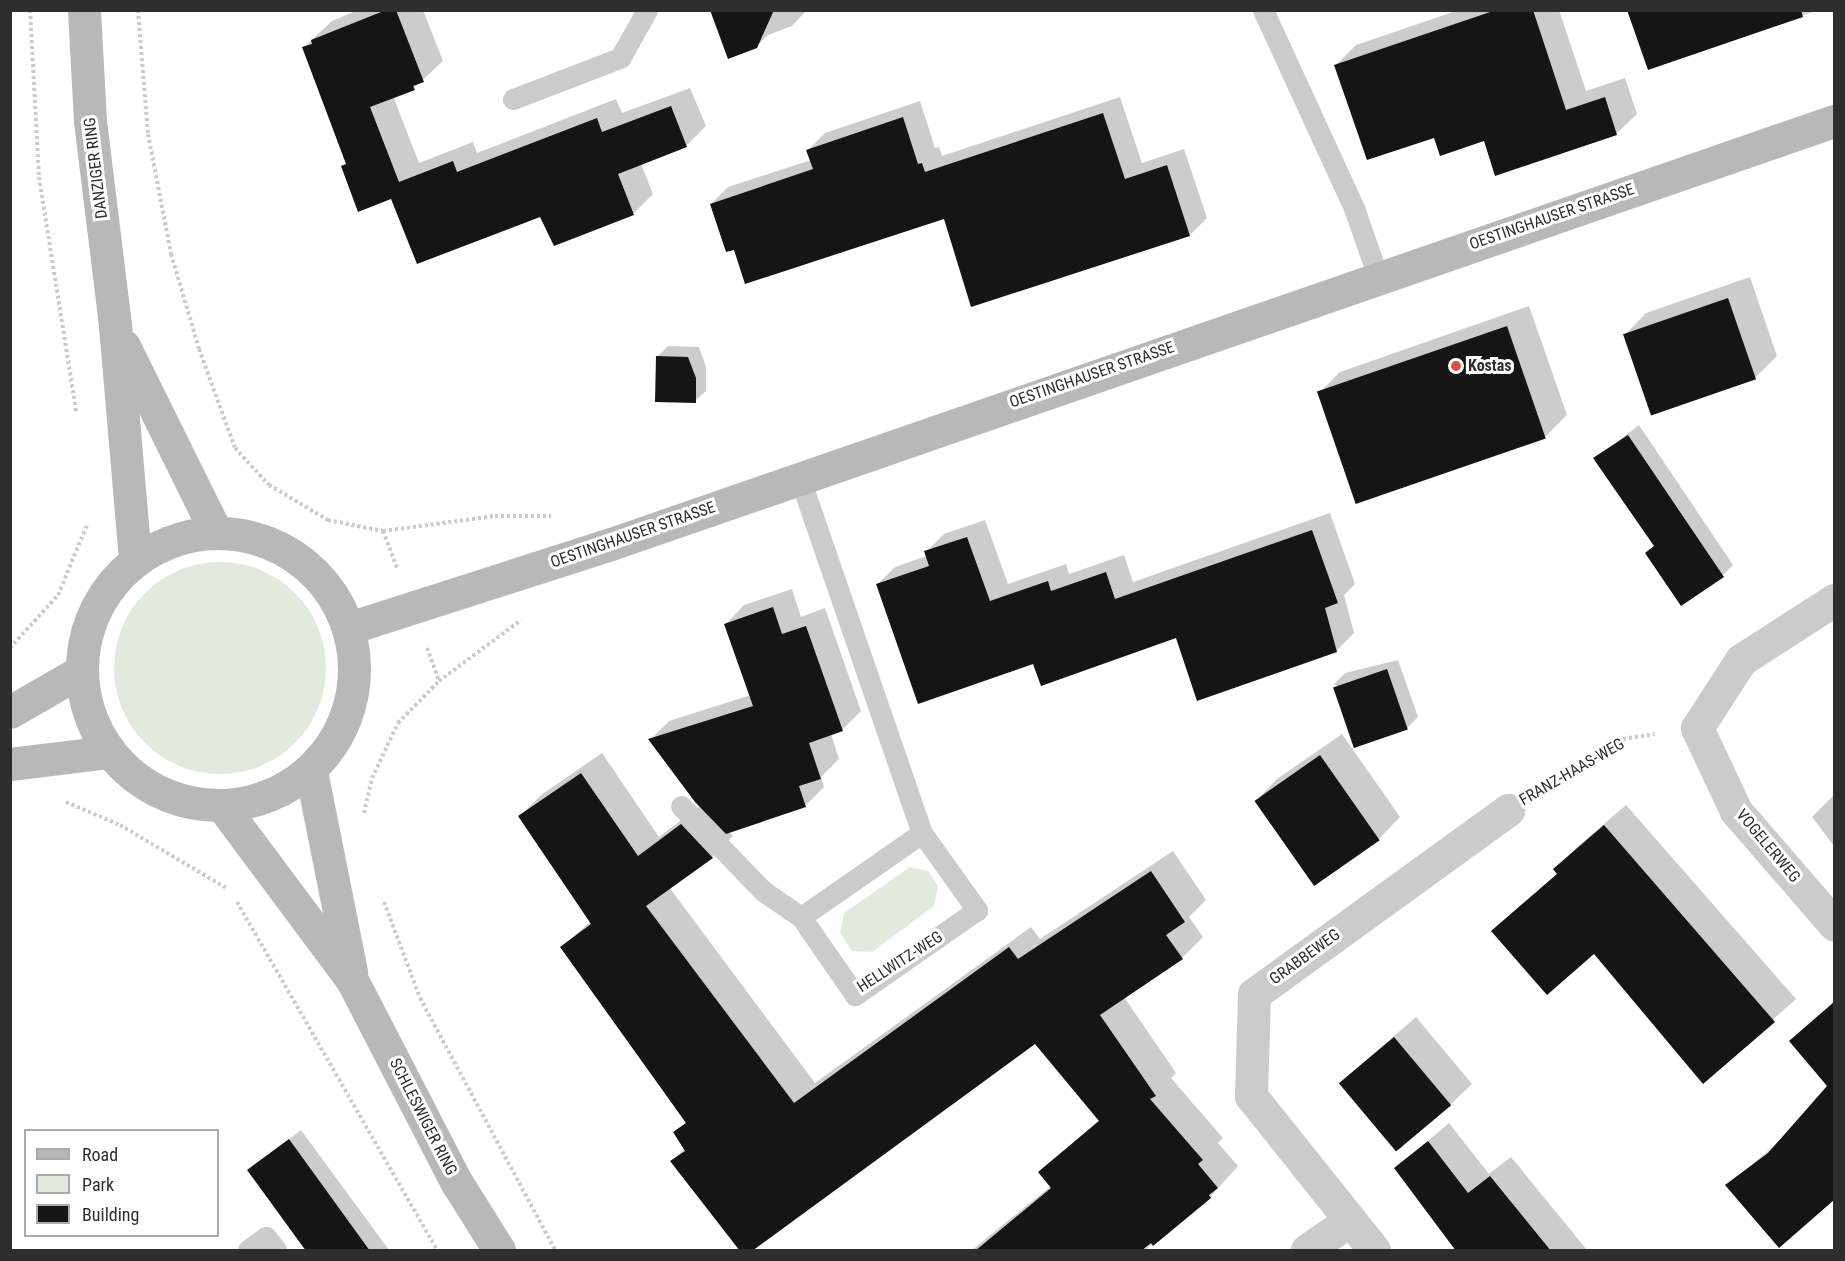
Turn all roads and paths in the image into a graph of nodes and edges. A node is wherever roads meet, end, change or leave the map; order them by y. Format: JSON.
{"nodes":[{"id":1,"x":30,"y":10,"type":"edge"},
{"id":2,"x":84,"y":10,"type":"edge"},
{"id":3,"x":138,"y":10,"type":"edge"},
{"id":4,"x":647,"y":10,"type":"edge"},
{"id":5,"x":1263,"y":10,"type":"edge"},
{"id":6,"x":513,"y":99,"type":"dead end"},
{"id":7,"x":1834,"y":121,"type":"edge"},
{"id":8,"x":1378,"y":277,"type":"junction"},
{"id":9,"x":115,"y":326,"type":"junction"},
{"id":10,"x":79,"y":423,"type":"dead end"},
{"id":11,"x":799,"y":476,"type":"junction"},
{"id":12,"x":554,"y":515,"type":"dead end"},
{"id":13,"x":88,"y":518,"type":"dead end"},
{"id":14,"x":216,"y":532,"type":"junction"},
{"id":15,"x":135,"y":560,"type":"junction"},
{"id":16,"x":1834,"y":600,"type":"edge"},
{"id":17,"x":349,"y":628,"type":"junction"},
{"id":18,"x":10,"y":648,"type":"edge"},
{"id":19,"x":81,"y":671,"type":"junction"},
{"id":20,"x":439,"y":681,"type":"dead end"},
{"id":21,"x":10,"y":712,"type":"edge"},
{"id":22,"x":1697,"y":728,"type":"junction"},
{"id":23,"x":109,"y":752,"type":"junction"},
{"id":24,"x":10,"y":764,"type":"edge"},
{"id":25,"x":310,"y":771,"type":"junction"},
{"id":26,"x":59,"y":799,"type":"dead end"},
{"id":27,"x":681,"y":806,"type":"dead end"},
{"id":28,"x":223,"y":807,"type":"junction"},
{"id":29,"x":1508,"y":810,"type":"joint"},
{"id":30,"x":363,"y":817,"type":"dead end"},
{"id":31,"x":922,"y":833,"type":"junction"},
{"id":32,"x":230,"y":890,"type":"dead end"},
{"id":33,"x":379,"y":891,"type":"dead end"},
{"id":34,"x":236,"y":900,"type":"dead end"},
{"id":35,"x":801,"y":916,"type":"junction"},
{"id":36,"x":1834,"y":924,"type":"edge"},
{"id":37,"x":352,"y":980,"type":"junction"},
{"id":38,"x":1349,"y":1221,"type":"junction"},
{"id":39,"x":248,"y":1251,"type":"edge"},
{"id":40,"x":276,"y":1251,"type":"edge"},
{"id":41,"x":436,"y":1251,"type":"edge"},
{"id":42,"x":499,"y":1251,"type":"edge"},
{"id":43,"x":555,"y":1251,"type":"edge"},
{"id":44,"x":1307,"y":1251,"type":"edge"},
{"id":45,"x":1374,"y":1251,"type":"edge"}],
"edges":[{"from":1,"to":10,"type":"path"},
{"from":2,"to":9,"type":"main road","name":"DANZIGER RING"},
{"from":3,"to":12,"type":"path"},
{"from":4,"to":6,"type":"lane"},
{"from":5,"to":8,"type":"lane"},
{"from":7,"to":8,"type":"main road","name":"OESTINGHAUSER STRASSE"},
{"from":8,"to":11,"type":"main road","name":"OESTINGHAUSER STRASSE"},
{"from":9,"to":14,"type":"main road","name":"DANZIGER RING"},
{"from":9,"to":15,"type":"main road","name":"DANZIGER RING"},
{"from":11,"to":17,"type":"main road","name":"OESTINGHAUSER STRASSE"},
{"from":11,"to":31,"type":"lane","name":"HELLWITZ-WEG"},
{"from":13,"to":18,"type":"path"},
{"from":14,"to":15,"type":"main road"},
{"from":14,"to":17,"type":"main road"},
{"from":15,"to":19,"type":"main road"},
{"from":16,"to":22,"type":"street"},
{"from":17,"to":25,"type":"main road"},
{"from":19,"to":21,"type":"main road"},
{"from":19,"to":23,"type":"main road"},
{"from":20,"to":30,"type":"path"},
{"from":22,"to":29,"type":"path","name":"FRANZ-HAAS-WEG"},
{"from":22,"to":36,"type":"street","name":"VOGELERWEG"},
{"from":23,"to":24,"type":"main road"},
{"from":23,"to":28,"type":"main road"},
{"from":25,"to":28,"type":"main road"},
{"from":25,"to":37,"type":"main road","name":"SCHLESWIGER RING"},
{"from":26,"to":32,"type":"path"},
{"from":27,"to":35,"type":"lane"},
{"from":28,"to":37,"type":"main road","name":"SCHLESWIGER RING"},
{"from":29,"to":38,"type":"street","name":"GRABBEWEG"},
{"from":31,"to":35,"type":"lane"},
{"from":31,"to":35,"type":"lane","name":"HELLWITZ-WEG"},
{"from":33,"to":43,"type":"path"},
{"from":34,"to":41,"type":"path"},
{"from":37,"to":42,"type":"main road","name":"SCHLESWIGER RING"},
{"from":38,"to":44,"type":"street"},
{"from":38,"to":45,"type":"street","name":"GRABBEWEG"},
{"from":39,"to":40,"type":"lane"}]}
